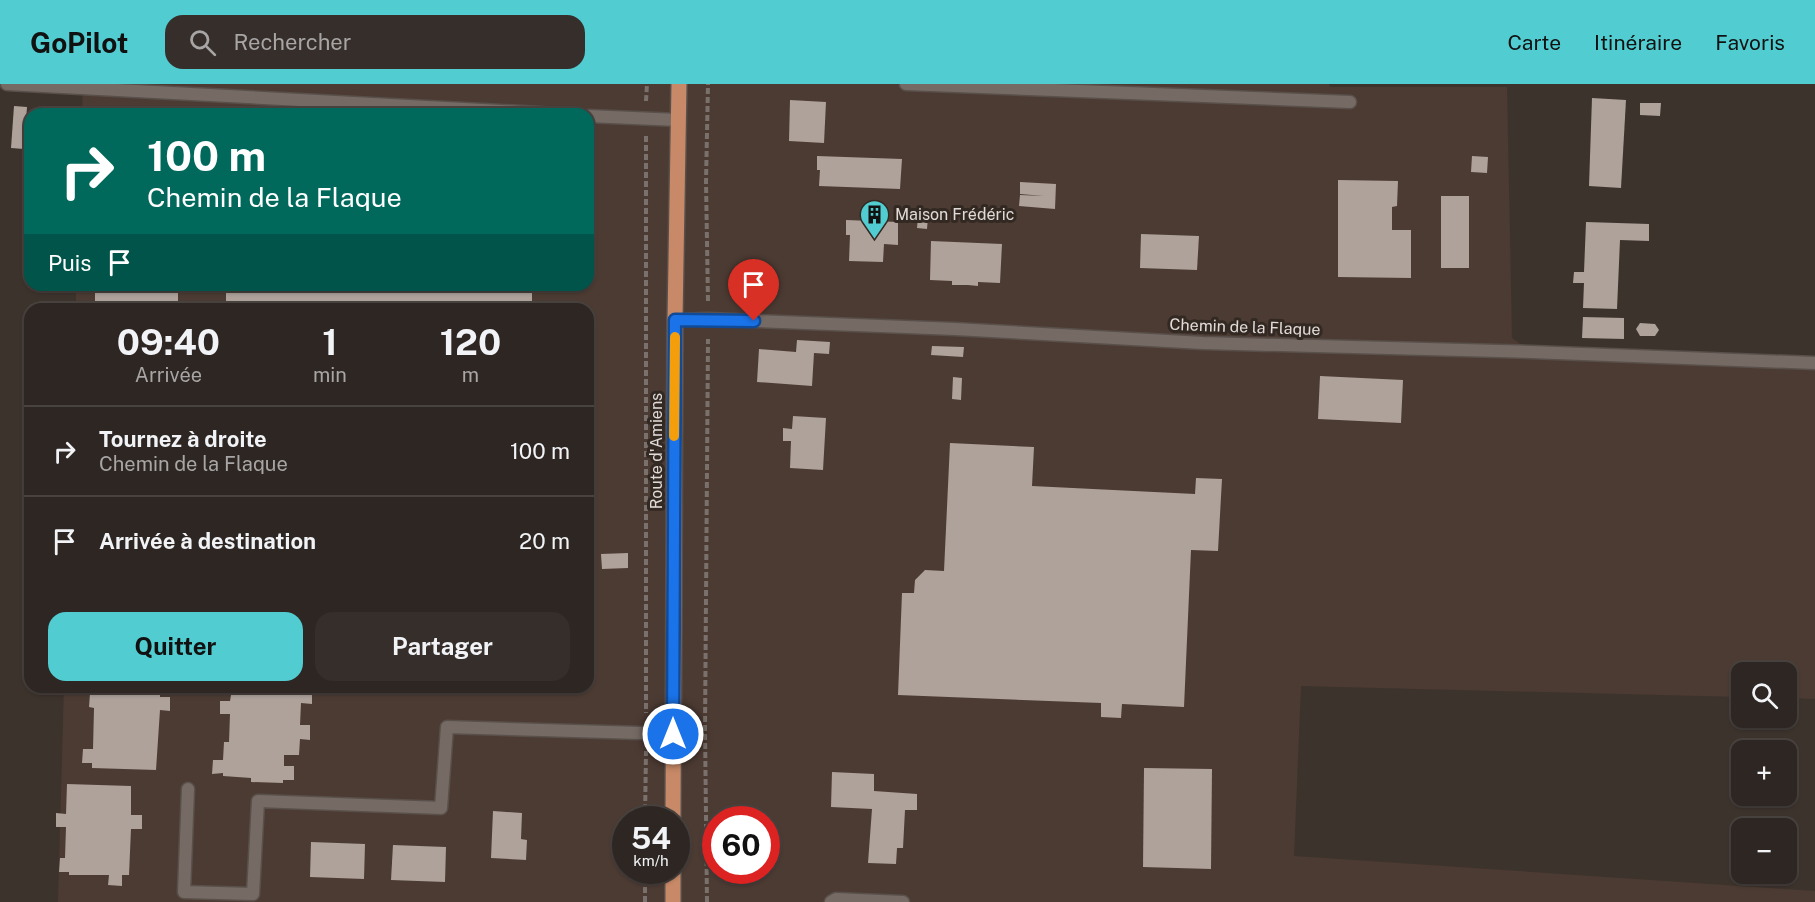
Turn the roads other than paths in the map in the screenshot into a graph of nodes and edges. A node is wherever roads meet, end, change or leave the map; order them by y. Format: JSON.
{"nodes":[{"id":1,"x":7,"y":84,"type":"edge"},
{"id":2,"x":679,"y":84,"type":"edge"},
{"id":3,"x":906,"y":84,"type":"edge"},
{"id":4,"x":1350,"y":102,"type":"dead end"},
{"id":5,"x":446,"y":108,"type":"edge"},
{"id":6,"x":594,"y":116,"type":"edge"},
{"id":7,"x":678,"y":120,"type":"junction"},
{"id":8,"x":675,"y":320,"type":"junction"},
{"id":9,"x":1815,"y":363,"type":"edge"},
{"id":10,"x":673,"y":734,"type":"junction"},
{"id":11,"x":188,"y":789,"type":"dead end"},
{"id":12,"x":673,"y":806,"type":"edge"},
{"id":13,"x":673,"y":884,"type":"edge"},
{"id":14,"x":673,"y":902,"type":"edge"},
{"id":15,"x":831,"y":902,"type":"edge"},
{"id":16,"x":903,"y":902,"type":"edge"}],
"edges":[{"from":1,"to":5,"type":"lane"},
{"from":2,"to":7,"type":"main road","name":"Route d'Amiens"},
{"from":3,"to":4,"type":"lane"},
{"from":6,"to":7,"type":"lane"},
{"from":7,"to":8,"type":"main road","name":"Route d'Amiens"},
{"from":8,"to":9,"type":"lane","name":"Chemin de la Flaque"},
{"from":8,"to":10,"type":"main road","name":"Route d'Amiens"},
{"from":10,"to":11,"type":"lane"},
{"from":10,"to":12,"type":"main road","name":"Route d'Amiens"},
{"from":13,"to":14,"type":"main road"},
{"from":15,"to":16,"type":"lane"}]}
